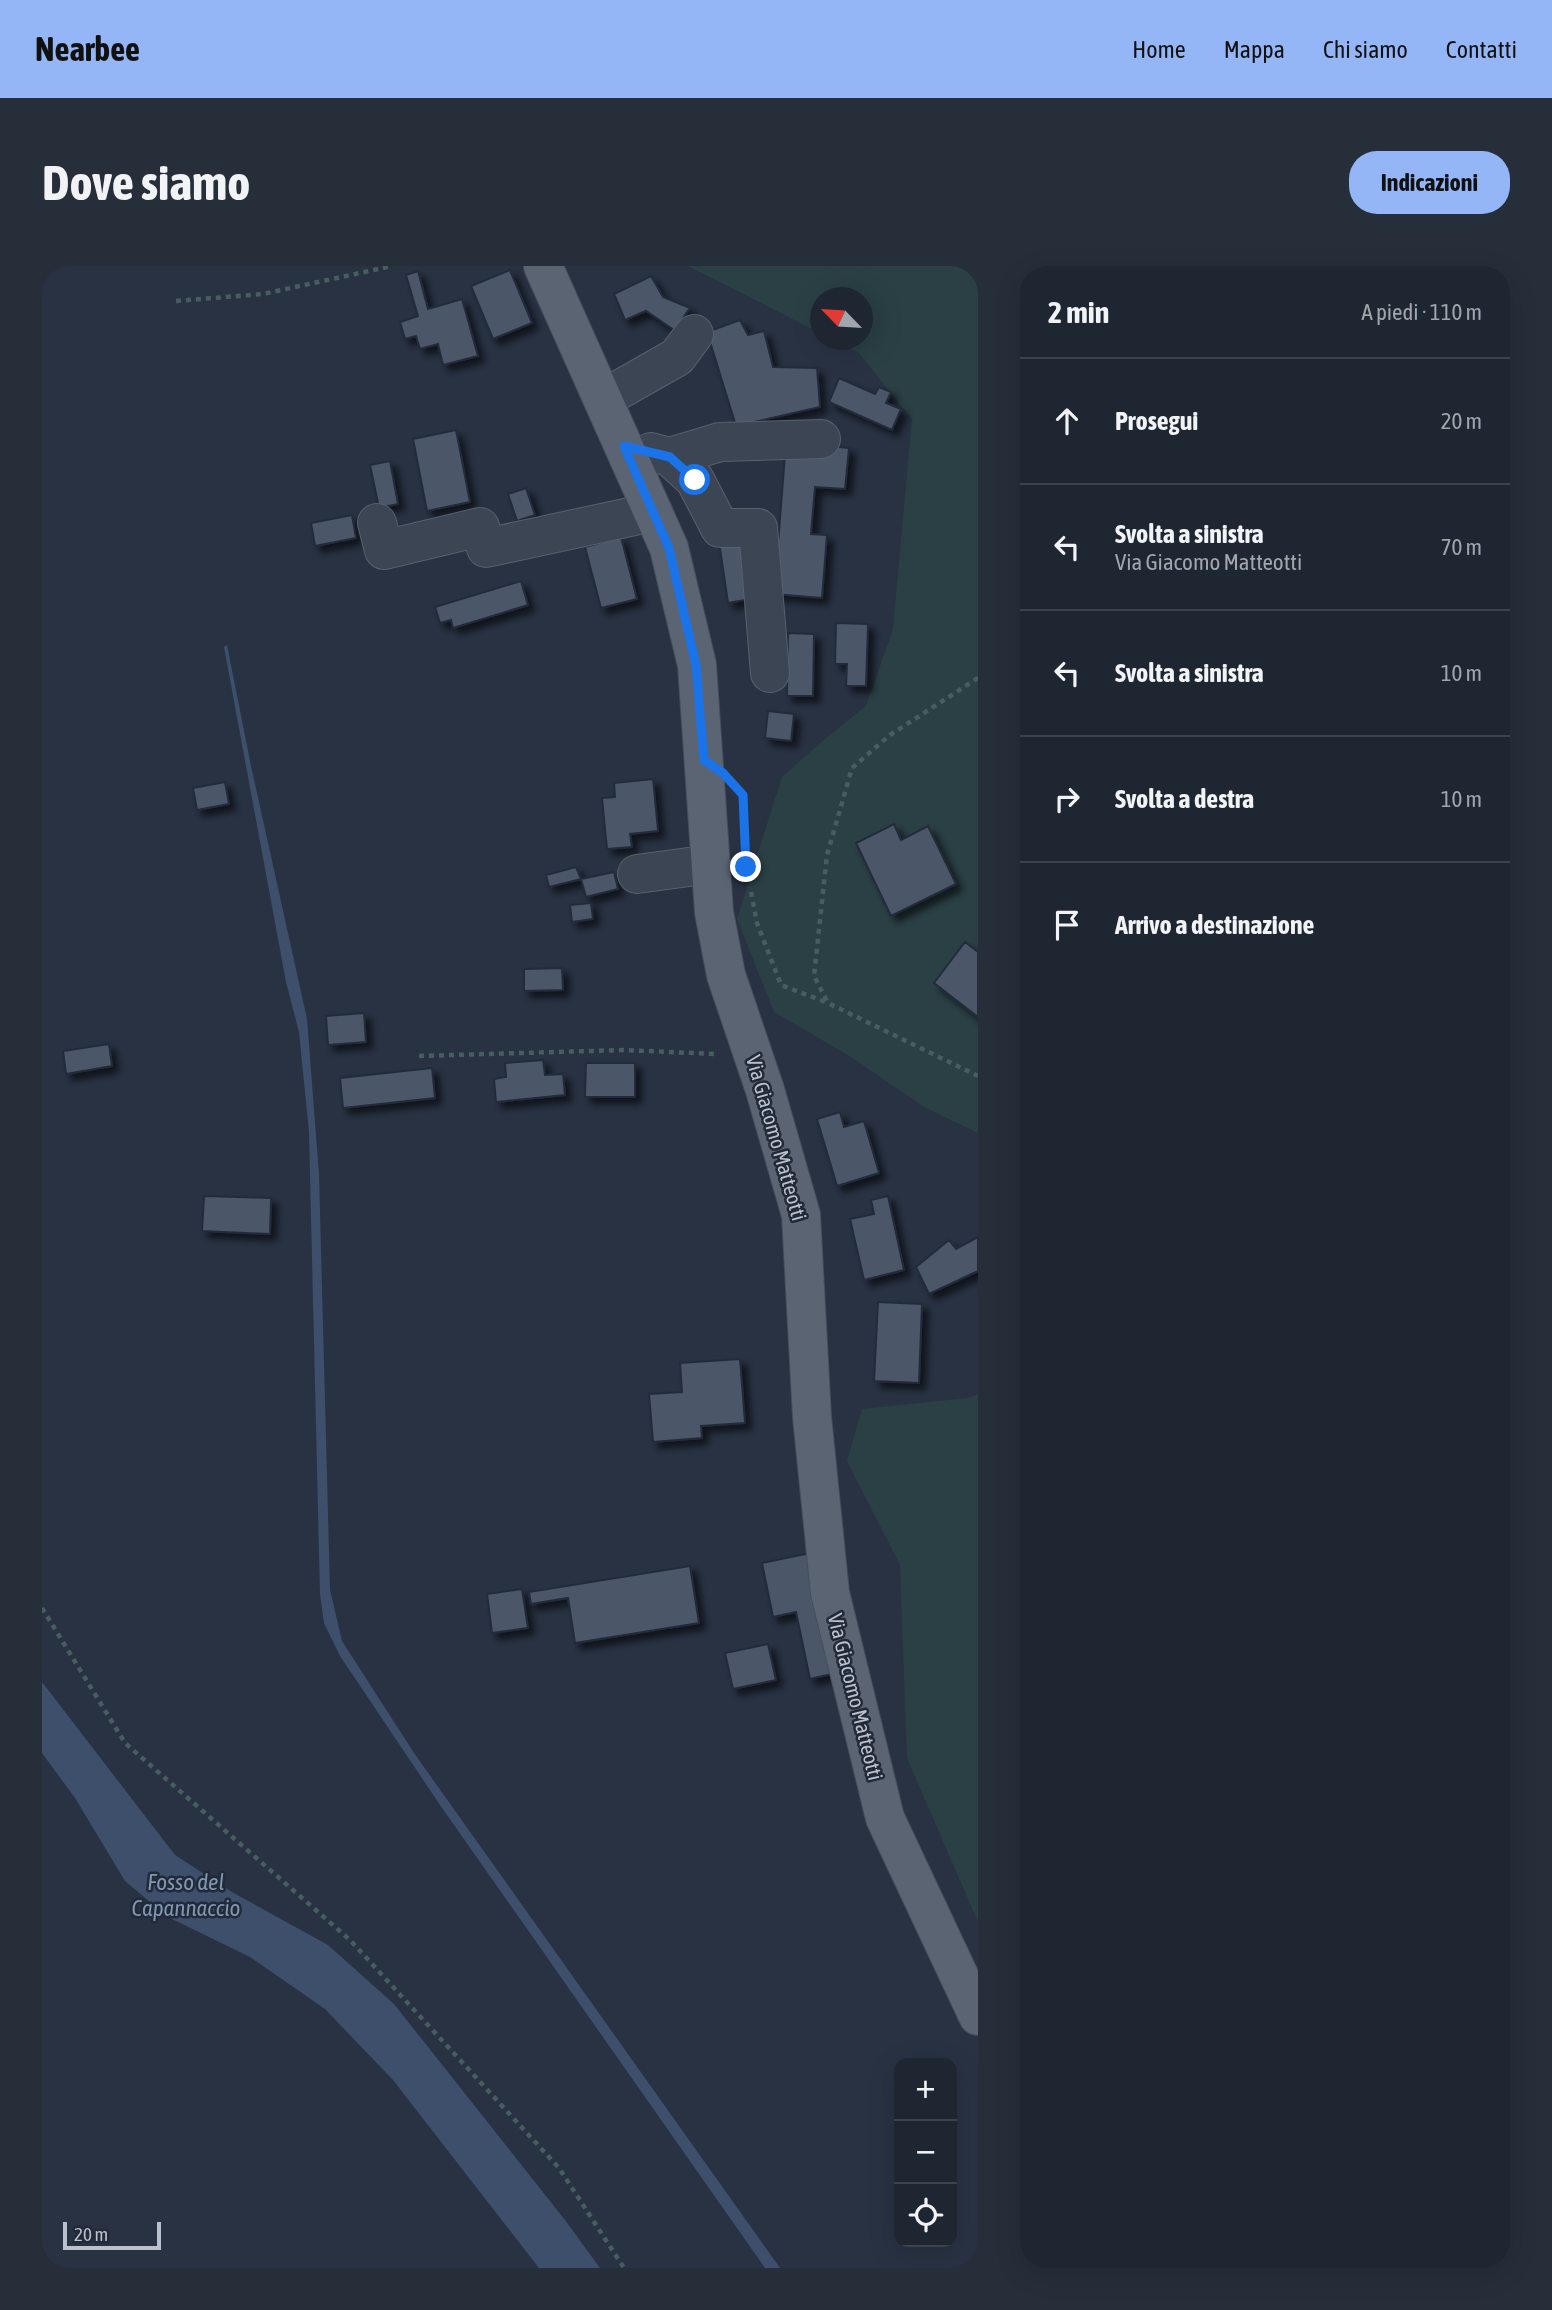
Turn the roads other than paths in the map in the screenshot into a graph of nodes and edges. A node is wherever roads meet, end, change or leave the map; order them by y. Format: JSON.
{"nodes":[{"id":1,"x":543,"y":266,"type":"edge"},
{"id":2,"x":694,"y":334,"type":"dead end"},
{"id":3,"x":603,"y":399,"type":"junction"},
{"id":4,"x":821,"y":439,"type":"dead end"},
{"id":5,"x":624,"y":446,"type":"junction"},
{"id":6,"x":670,"y":457,"type":"junction"},
{"id":7,"x":653,"y":512,"type":"junction"},
{"id":8,"x":377,"y":523,"type":"dead end"},
{"id":9,"x":770,"y":673,"type":"dead end"},
{"id":10,"x":711,"y":864,"type":"junction"},
{"id":11,"x":637,"y":874,"type":"dead end"},
{"id":12,"x":978,"y":2016,"type":"edge"}],
"edges":[{"from":1,"to":3,"type":"main road","name":"Via Giacomo Matteotti"},
{"from":2,"to":3,"type":"lane"},
{"from":3,"to":5,"type":"main road","name":"Via Giacomo Matteotti"},
{"from":4,"to":6,"type":"lane"},
{"from":5,"to":6,"type":"lane"},
{"from":5,"to":7,"type":"main road","name":"Via Giacomo Matteotti"},
{"from":6,"to":9,"type":"lane"},
{"from":7,"to":8,"type":"lane"},
{"from":7,"to":10,"type":"main road","name":"Via Giacomo Matteotti"},
{"from":10,"to":11,"type":"lane"},
{"from":10,"to":12,"type":"main road","name":"Via Giacomo Matteotti"}]}
